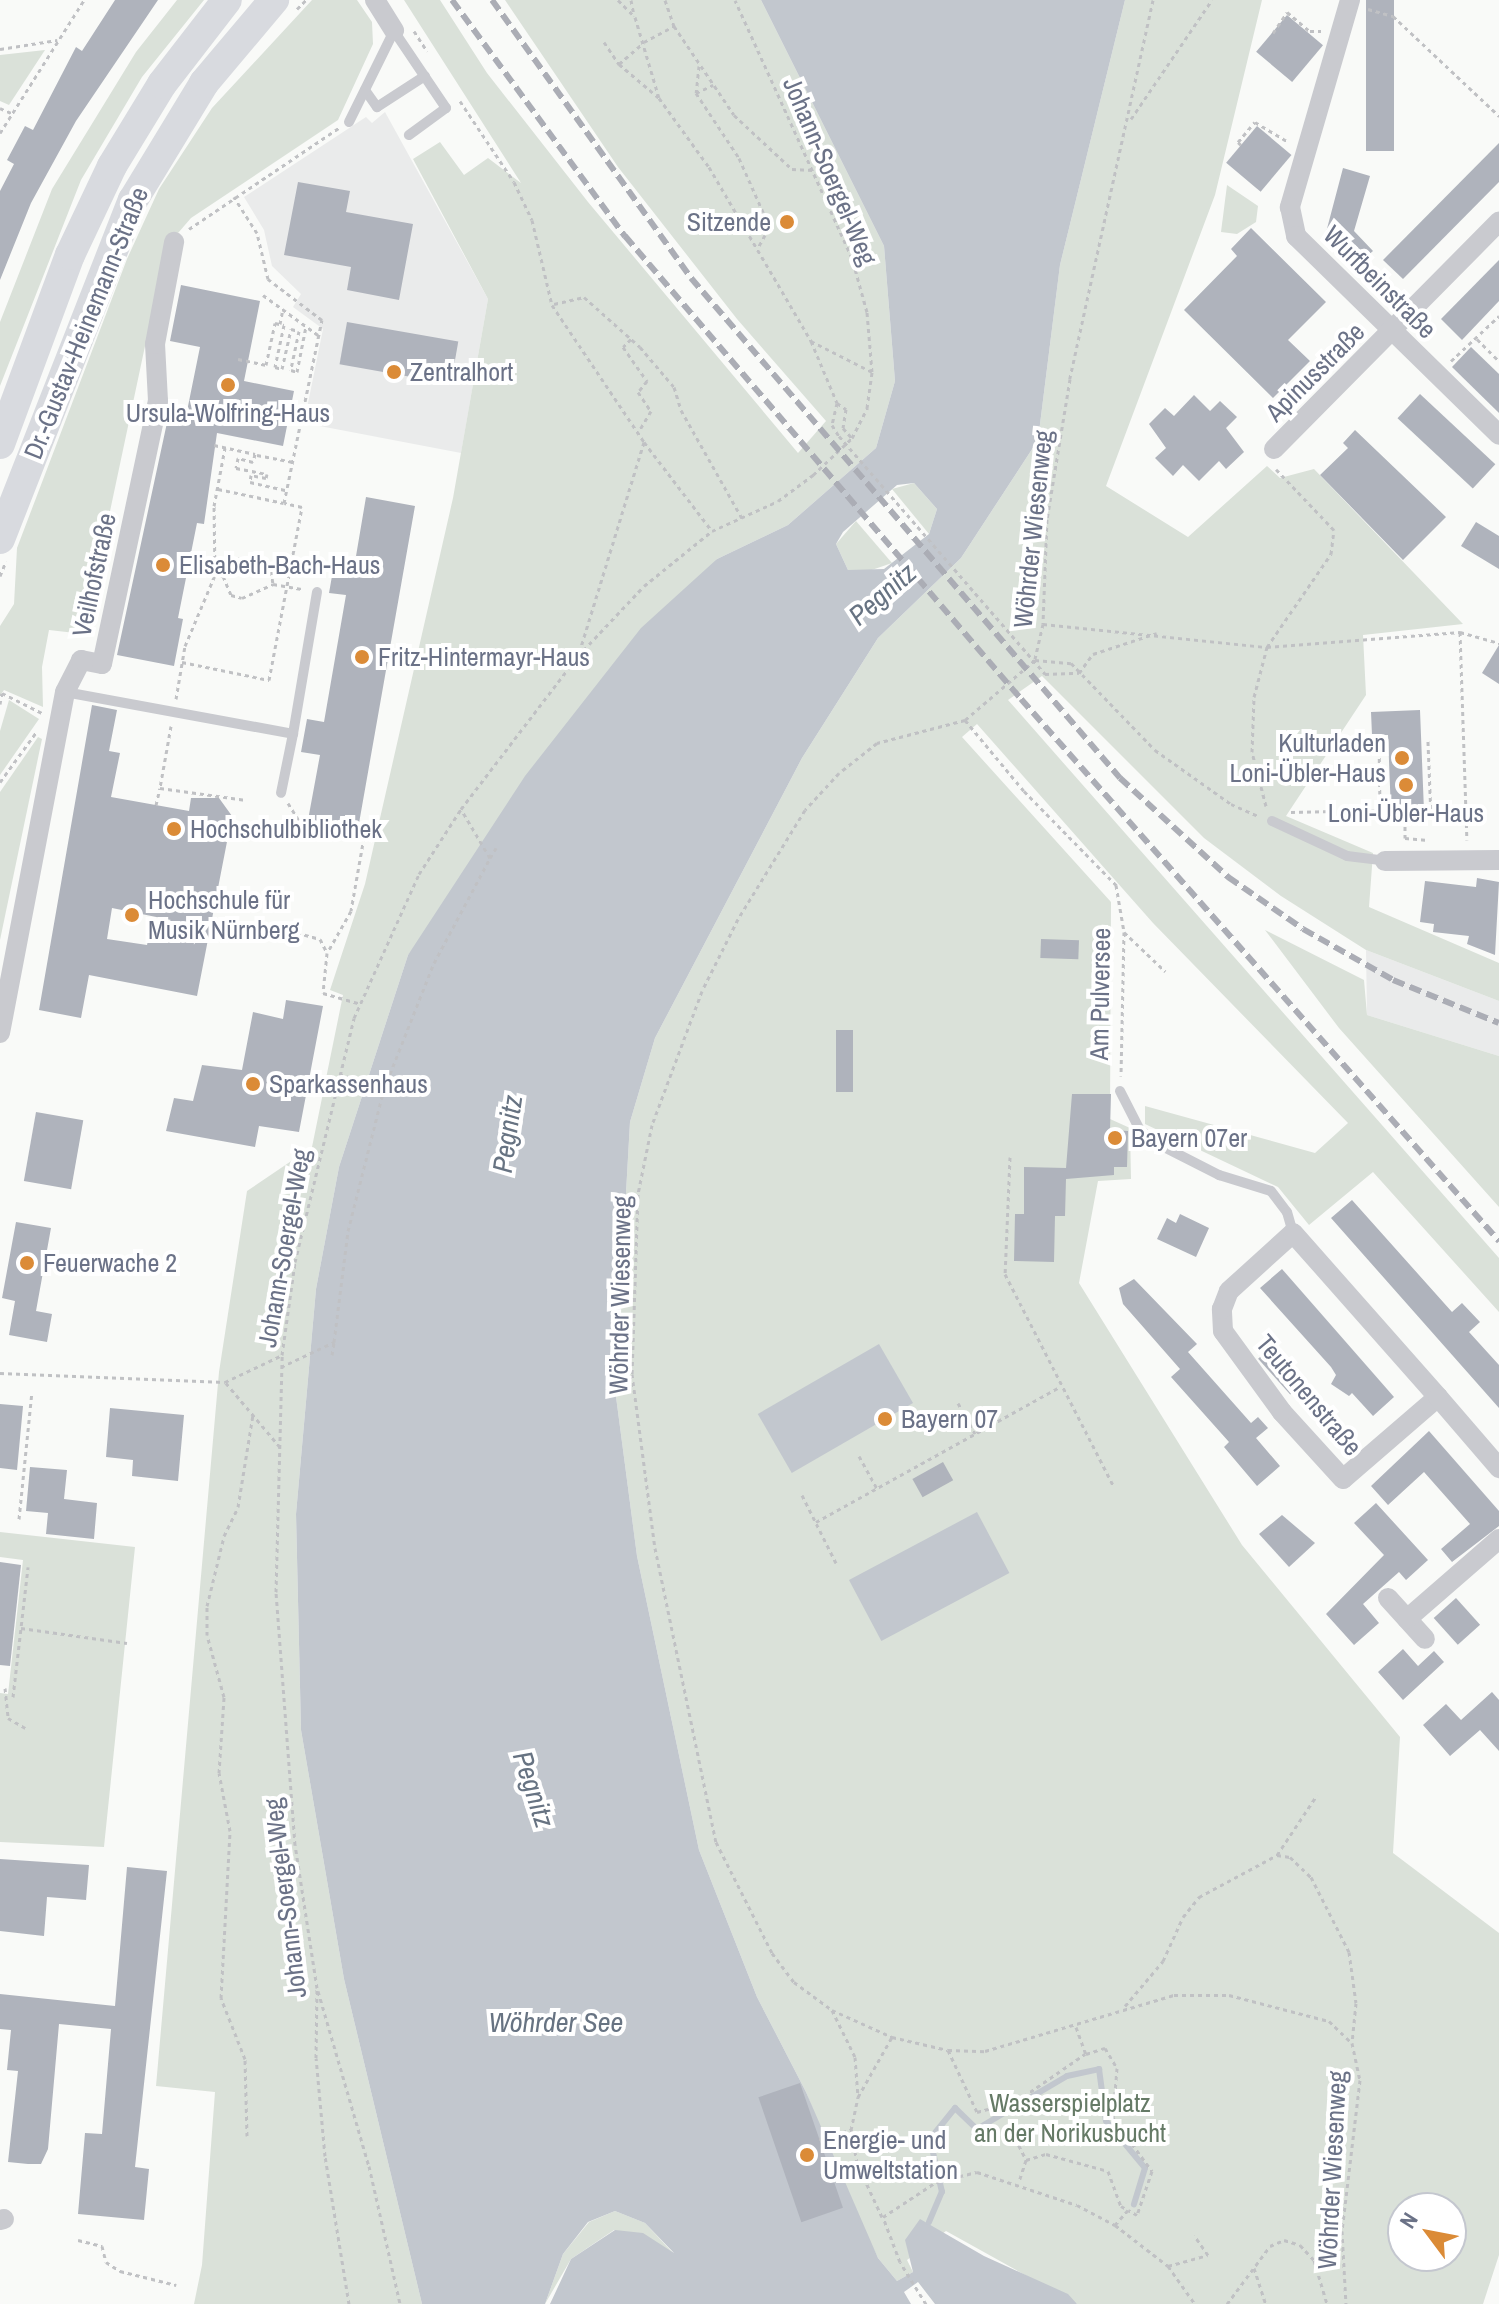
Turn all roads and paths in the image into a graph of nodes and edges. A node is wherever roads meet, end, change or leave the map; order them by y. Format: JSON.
{"nodes":[{"id":1,"x":84,"y":0,"type":"edge"},
{"id":2,"x":227,"y":0,"type":"edge"},
{"id":3,"x":274,"y":0,"type":"edge"},
{"id":4,"x":375,"y":0,"type":"edge"},
{"id":5,"x":618,"y":0,"type":"edge"},
{"id":6,"x":631,"y":0,"type":"edge"},
{"id":7,"x":665,"y":0,"type":"edge"},
{"id":8,"x":735,"y":0,"type":"edge"},
{"id":9,"x":1153,"y":0,"type":"edge"},
{"id":10,"x":1212,"y":0,"type":"edge"},
{"id":11,"x":1349,"y":2,"type":"edge"},
{"id":12,"x":635,"y":17,"type":"junction"},
{"id":13,"x":674,"y":26,"type":"junction"},
{"id":14,"x":394,"y":31,"type":"junction"},
{"id":15,"x":1341,"y":31,"type":"junction"},
{"id":16,"x":1273,"y":33,"type":"dead end"},
{"id":17,"x":57,"y":40,"type":"junction"},
{"id":18,"x":604,"y":42,"type":"dead end"},
{"id":19,"x":644,"y":42,"type":"junction"},
{"id":20,"x":0,"y":49,"type":"edge"},
{"id":21,"x":430,"y":56,"type":"dead end"},
{"id":22,"x":619,"y":64,"type":"junction"},
{"id":23,"x":699,"y":66,"type":"junction"},
{"id":24,"x":425,"y":76,"type":"junction"},
{"id":25,"x":713,"y":85,"type":"junction"},
{"id":26,"x":365,"y":90,"type":"junction"},
{"id":27,"x":696,"y":93,"type":"junction"},
{"id":28,"x":455,"y":94,"type":"dead end"},
{"id":29,"x":659,"y":98,"type":"junction"},
{"id":30,"x":0,"y":108,"type":"edge"},
{"id":31,"x":11,"y":113,"type":"junction"},
{"id":32,"x":1499,"y":116,"type":"edge"},
{"id":33,"x":349,"y":122,"type":"joint"},
{"id":34,"x":1129,"y":122,"type":"junction"},
{"id":35,"x":0,"y":133,"type":"edge"},
{"id":36,"x":409,"y":135,"type":"dead end"},
{"id":37,"x":1241,"y":145,"type":"dead end"},
{"id":38,"x":1308,"y":145,"type":"junction"},
{"id":39,"x":813,"y":170,"type":"junction"},
{"id":40,"x":234,"y":197,"type":"junction"},
{"id":41,"x":1499,"y":222,"type":"edge"},
{"id":42,"x":174,"y":242,"type":"joint"},
{"id":43,"x":759,"y":247,"type":"junction"},
{"id":44,"x":263,"y":295,"type":"dead end"},
{"id":45,"x":552,"y":305,"type":"junction"},
{"id":46,"x":283,"y":309,"type":"junction"},
{"id":47,"x":1499,"y":316,"type":"edge"},
{"id":48,"x":280,"y":324,"type":"junction"},
{"id":49,"x":306,"y":326,"type":"junction"},
{"id":50,"x":1393,"y":332,"type":"junction"},
{"id":51,"x":319,"y":335,"type":"junction"},
{"id":52,"x":631,"y":339,"type":"junction"},
{"id":53,"x":1477,"y":339,"type":"junction"},
{"id":54,"x":811,"y":341,"type":"junction"},
{"id":55,"x":238,"y":359,"type":"dead end"},
{"id":56,"x":1499,"y":361,"type":"edge"},
{"id":57,"x":266,"y":365,"type":"junction"},
{"id":58,"x":275,"y":367,"type":"junction"},
{"id":59,"x":282,"y":369,"type":"junction"},
{"id":60,"x":291,"y":370,"type":"junction"},
{"id":61,"x":297,"y":372,"type":"junction"},
{"id":62,"x":872,"y":372,"type":"junction"},
{"id":63,"x":311,"y":374,"type":"junction"},
{"id":64,"x":1437,"y":375,"type":"junction"},
{"id":65,"x":837,"y":403,"type":"junction"},
{"id":66,"x":638,"y":433,"type":"junction"},
{"id":67,"x":1499,"y":435,"type":"edge"},
{"id":68,"x":852,"y":438,"type":"junction"},
{"id":69,"x":644,"y":442,"type":"junction"},
{"id":70,"x":0,"y":444,"type":"edge"},
{"id":71,"x":214,"y":445,"type":"dead end"},
{"id":72,"x":225,"y":448,"type":"junction"},
{"id":73,"x":1274,"y":449,"type":"joint"},
{"id":74,"x":255,"y":454,"type":"junction"},
{"id":75,"x":293,"y":462,"type":"junction"},
{"id":76,"x":250,"y":482,"type":"junction"},
{"id":77,"x":217,"y":489,"type":"junction"},
{"id":78,"x":286,"y":490,"type":"junction"},
{"id":79,"x":247,"y":495,"type":"junction"},
{"id":80,"x":284,"y":503,"type":"junction"},
{"id":81,"x":743,"y":520,"type":"junction"},
{"id":82,"x":712,"y":531,"type":"junction"},
{"id":83,"x":0,"y":539,"type":"edge"},
{"id":84,"x":188,"y":570,"type":"dead end"},
{"id":85,"x":215,"y":575,"type":"junction"},
{"id":86,"x":223,"y":576,"type":"junction"},
{"id":87,"x":273,"y":584,"type":"junction"},
{"id":88,"x":287,"y":587,"type":"junction"},
{"id":89,"x":317,"y":592,"type":"joint"},
{"id":90,"x":1043,"y":624,"type":"junction"},
{"id":91,"x":1460,"y":632,"type":"junction"},
{"id":92,"x":1157,"y":633,"type":"junction"},
{"id":93,"x":1499,"y":643,"type":"edge"},
{"id":94,"x":1267,"y":647,"type":"junction"},
{"id":95,"x":578,"y":656,"type":"junction"},
{"id":96,"x":1035,"y":660,"type":"junction"},
{"id":97,"x":182,"y":662,"type":"junction"},
{"id":98,"x":1079,"y":673,"type":"junction"},
{"id":99,"x":65,"y":692,"type":"junction"},
{"id":100,"x":0,"y":704,"type":"edge"},
{"id":101,"x":174,"y":713,"type":"junction"},
{"id":102,"x":51,"y":715,"type":"junction"},
{"id":103,"x":965,"y":720,"type":"junction"},
{"id":104,"x":293,"y":734,"type":"junction"},
{"id":105,"x":1379,"y":739,"type":"dead end"},
{"id":106,"x":1428,"y":741,"type":"dead end"},
{"id":107,"x":0,"y":782,"type":"edge"},
{"id":108,"x":160,"y":788,"type":"junction"},
{"id":109,"x":281,"y":793,"type":"joint"},
{"id":110,"x":246,"y":800,"type":"dead end"},
{"id":111,"x":156,"y":805,"type":"dead end"},
{"id":112,"x":461,"y":809,"type":"junction"},
{"id":113,"x":1380,"y":810,"type":"junction"},
{"id":114,"x":1405,"y":817,"type":"junction"},
{"id":115,"x":1272,"y":821,"type":"junction"},
{"id":116,"x":1428,"y":839,"type":"dead end"},
{"id":117,"x":496,"y":848,"type":"dead end"},
{"id":118,"x":490,"y":858,"type":"junction"},
{"id":119,"x":1468,"y":859,"type":"junction"},
{"id":120,"x":1499,"y":860,"type":"edge"},
{"id":121,"x":1385,"y":861,"type":"joint"},
{"id":122,"x":224,"y":927,"type":"dead end"},
{"id":123,"x":1124,"y":932,"type":"junction"},
{"id":124,"x":327,"y":953,"type":"junction"},
{"id":125,"x":1165,"y":971,"type":"dead end"},
{"id":126,"x":359,"y":1003,"type":"junction"},
{"id":127,"x":0,"y":1033,"type":"edge"},
{"id":128,"x":339,"y":1074,"type":"junction"},
{"id":129,"x":384,"y":1089,"type":"junction"},
{"id":130,"x":1120,"y":1091,"type":"joint"},
{"id":131,"x":1010,"y":1157,"type":"dead end"},
{"id":132,"x":1293,"y":1233,"type":"junction"},
{"id":133,"x":334,"y":1342,"type":"junction"},
{"id":134,"x":282,"y":1355,"type":"junction"},
{"id":135,"x":332,"y":1355,"type":"dead end"},
{"id":136,"x":281,"y":1367,"type":"junction"},
{"id":137,"x":0,"y":1373,"type":"edge"},
{"id":138,"x":225,"y":1382,"type":"junction"},
{"id":139,"x":1060,"y":1387,"type":"junction"},
{"id":140,"x":32,"y":1392,"type":"dead end"},
{"id":141,"x":1438,"y":1397,"type":"junction"},
{"id":142,"x":958,"y":1403,"type":"dead end"},
{"id":143,"x":253,"y":1414,"type":"junction"},
{"id":144,"x":975,"y":1434,"type":"junction"},
{"id":145,"x":280,"y":1447,"type":"junction"},
{"id":146,"x":859,"y":1456,"type":"dead end"},
{"id":147,"x":1499,"y":1468,"type":"edge"},
{"id":148,"x":1114,"y":1487,"type":"dead end"},
{"id":149,"x":877,"y":1488,"type":"junction"},
{"id":150,"x":802,"y":1495,"type":"dead end"},
{"id":151,"x":19,"y":1519,"type":"dead end"},
{"id":152,"x":816,"y":1522,"type":"junction"},
{"id":153,"x":1499,"y":1539,"type":"edge"},
{"id":154,"x":836,"y":1563,"type":"dead end"},
{"id":155,"x":28,"y":1567,"type":"dead end"},
{"id":156,"x":1388,"y":1598,"type":"dead end"},
{"id":157,"x":1407,"y":1619,"type":"junction"},
{"id":158,"x":21,"y":1628,"type":"junction"},
{"id":159,"x":1425,"y":1639,"type":"dead end"},
{"id":160,"x":127,"y":1643,"type":"dead end"},
{"id":161,"x":5,"y":1688,"type":"dead end"},
{"id":162,"x":13,"y":1697,"type":"dead end"},
{"id":163,"x":25,"y":1728,"type":"dead end"},
{"id":164,"x":1317,"y":1795,"type":"dead end"},
{"id":165,"x":1277,"y":1855,"type":"junction"},
{"id":166,"x":317,"y":1988,"type":"junction"},
{"id":167,"x":1125,"y":2006,"type":"junction"},
{"id":168,"x":832,"y":2010,"type":"junction"},
{"id":169,"x":1076,"y":2026,"type":"junction"},
{"id":170,"x":892,"y":2037,"type":"junction"},
{"id":171,"x":1352,"y":2043,"type":"junction"},
{"id":172,"x":948,"y":2050,"type":"junction"},
{"id":173,"x":1086,"y":2054,"type":"junction"},
{"id":174,"x":858,"y":2097,"type":"junction"},
{"id":175,"x":851,"y":2130,"type":"junction"},
{"id":176,"x":247,"y":2136,"type":"dead end"},
{"id":177,"x":1015,"y":2138,"type":"dead end"},
{"id":178,"x":819,"y":2139,"type":"dead end"},
{"id":179,"x":1026,"y":2160,"type":"junction"},
{"id":180,"x":1019,"y":2184,"type":"junction"},
{"id":181,"x":1128,"y":2210,"type":"junction"},
{"id":182,"x":883,"y":2217,"type":"junction"},
{"id":183,"x":1115,"y":2225,"type":"junction"},
{"id":184,"x":1194,"y":2235,"type":"dead end"},
{"id":185,"x":78,"y":2240,"type":"dead end"},
{"id":186,"x":1168,"y":2266,"type":"junction"},
{"id":187,"x":1254,"y":2268,"type":"junction"},
{"id":188,"x":176,"y":2285,"type":"dead end"},
{"id":189,"x":349,"y":2304,"type":"edge"},
{"id":190,"x":400,"y":2304,"type":"edge"},
{"id":191,"x":926,"y":2304,"type":"edge"},
{"id":192,"x":1195,"y":2304,"type":"edge"},
{"id":193,"x":1227,"y":2304,"type":"edge"},
{"id":194,"x":1266,"y":2304,"type":"edge"},
{"id":195,"x":1327,"y":2304,"type":"edge"},
{"id":196,"x":1346,"y":2304,"type":"edge"}],
"edges":[{"from":1,"to":17,"type":"path"},
{"from":2,"to":70,"type":"main road","name":"Dr.-Gustav-Heinemann-Straße"},
{"from":3,"to":83,"type":"main road","name":"Dr.-Gustav-Heinemann-Straße"},
{"from":4,"to":14,"type":"street"},
{"from":5,"to":12,"type":"path"},
{"from":6,"to":12,"type":"path"},
{"from":7,"to":13,"type":"path"},
{"from":8,"to":39,"type":"path","name":"Johann-Soergel-Weg"},
{"from":9,"to":34,"type":"path","name":"Wöhrder Wiesenweg"},
{"from":10,"to":34,"type":"path"},
{"from":11,"to":15,"type":"street","name":"Wurfbeinstraße"},
{"from":11,"to":32,"type":"path"},
{"from":12,"to":19,"type":"path"},
{"from":13,"to":19,"type":"path"},
{"from":13,"to":23,"type":"path"},
{"from":14,"to":21,"type":"path"},
{"from":14,"to":24,"type":"lane"},
{"from":14,"to":26,"type":"lane"},
{"from":15,"to":16,"type":"path"},
{"from":15,"to":38,"type":"street","name":"Wurfbeinstraße"},
{"from":17,"to":20,"type":"path"},
{"from":17,"to":31,"type":"path"},
{"from":18,"to":22,"type":"path"},
{"from":19,"to":22,"type":"path"},
{"from":19,"to":29,"type":"path"},
{"from":22,"to":29,"type":"path"},
{"from":23,"to":25,"type":"path"},
{"from":23,"to":27,"type":"path"},
{"from":24,"to":26,"type":"lane"},
{"from":24,"to":36,"type":"lane"},
{"from":25,"to":27,"type":"path"},
{"from":25,"to":39,"type":"path"},
{"from":26,"to":33,"type":"lane"},
{"from":27,"to":43,"type":"path"},
{"from":28,"to":45,"type":"path"},
{"from":29,"to":43,"type":"path"},
{"from":30,"to":31,"type":"path"},
{"from":31,"to":35,"type":"path"},
{"from":33,"to":40,"type":"path"},
{"from":34,"to":90,"type":"path","name":"Wöhrder Wiesenweg"},
{"from":37,"to":38,"type":"path"},
{"from":38,"to":50,"type":"street","name":"Wurfbeinstraße"},
{"from":39,"to":62,"type":"path","name":"Johann-Soergel-Weg"},
{"from":40,"to":42,"type":"path"},
{"from":40,"to":51,"type":"path"},
{"from":41,"to":50,"type":"street","name":"Apinusstraße"},
{"from":42,"to":99,"type":"street","name":"Veilhofstraße"},
{"from":43,"to":54,"type":"path"},
{"from":44,"to":46,"type":"path"},
{"from":45,"to":52,"type":"path"},
{"from":45,"to":66,"type":"path"},
{"from":46,"to":48,"type":"path"},
{"from":46,"to":49,"type":"path"},
{"from":47,"to":53,"type":"path"},
{"from":48,"to":57,"type":"path"},
{"from":48,"to":58,"type":"path"},
{"from":49,"to":51,"type":"path"},
{"from":49,"to":61,"type":"path"},
{"from":50,"to":64,"type":"street","name":"Wurfbeinstraße"},
{"from":50,"to":73,"type":"street","name":"Apinusstraße"},
{"from":51,"to":63,"type":"path"},
{"from":52,"to":66,"type":"path"},
{"from":52,"to":81,"type":"path"},
{"from":53,"to":56,"type":"path"},
{"from":53,"to":64,"type":"path"},
{"from":54,"to":62,"type":"path"},
{"from":54,"to":65,"type":"path"},
{"from":55,"to":57,"type":"path"},
{"from":57,"to":58,"type":"path"},
{"from":58,"to":59,"type":"path"},
{"from":59,"to":60,"type":"path"},
{"from":59,"to":60,"type":"path"},
{"from":60,"to":61,"type":"path"},
{"from":61,"to":63,"type":"path"},
{"from":62,"to":68,"type":"path","name":"Johann-Soergel-Weg"},
{"from":63,"to":75,"type":"path"},
{"from":64,"to":67,"type":"street","name":"Wurfbeinstraße"},
{"from":65,"to":68,"type":"path"},
{"from":65,"to":98,"type":"path"},
{"from":66,"to":69,"type":"path"},
{"from":68,"to":81,"type":"path","name":"Johann-Soergel-Weg"},
{"from":69,"to":82,"type":"path"},
{"from":69,"to":95,"type":"path"},
{"from":71,"to":72,"type":"path"},
{"from":72,"to":74,"type":"path"},
{"from":72,"to":77,"type":"path"},
{"from":73,"to":94,"type":"path"},
{"from":74,"to":75,"type":"path"},
{"from":74,"to":76,"type":"path"},
{"from":75,"to":78,"type":"path"},
{"from":76,"to":78,"type":"path"},
{"from":76,"to":79,"type":"path"},
{"from":77,"to":79,"type":"path"},
{"from":77,"to":85,"type":"path"},
{"from":78,"to":80,"type":"path"},
{"from":79,"to":80,"type":"path"},
{"from":80,"to":88,"type":"path"},
{"from":81,"to":82,"type":"path","name":"Johann-Soergel-Weg"},
{"from":82,"to":95,"type":"path","name":"Johann-Soergel-Weg"},
{"from":84,"to":85,"type":"path"},
{"from":85,"to":86,"type":"path"},
{"from":85,"to":97,"type":"path"},
{"from":86,"to":87,"type":"path"},
{"from":86,"to":87,"type":"path"},
{"from":87,"to":88,"type":"path"},
{"from":88,"to":89,"type":"path"},
{"from":88,"to":97,"type":"path"},
{"from":89,"to":104,"type":"lane"},
{"from":90,"to":92,"type":"path"},
{"from":90,"to":96,"type":"path","name":"Wöhrder Wiesenweg"},
{"from":91,"to":93,"type":"path"},
{"from":91,"to":94,"type":"path"},
{"from":91,"to":119,"type":"path"},
{"from":92,"to":94,"type":"path"},
{"from":92,"to":98,"type":"path"},
{"from":94,"to":115,"type":"path"},
{"from":95,"to":112,"type":"path","name":"Johann-Soergel-Weg"},
{"from":96,"to":98,"type":"path"},
{"from":96,"to":103,"type":"path","name":"Wöhrder Wiesenweg"},
{"from":97,"to":101,"type":"path"},
{"from":98,"to":115,"type":"path"},
{"from":99,"to":101,"type":"lane"},
{"from":99,"to":102,"type":"street","name":"Veilhofstraße"},
{"from":100,"to":102,"type":"path"},
{"from":101,"to":104,"type":"lane"},
{"from":101,"to":108,"type":"path"},
{"from":102,"to":107,"type":"path"},
{"from":102,"to":127,"type":"street","name":"Veilhofstraße"},
{"from":103,"to":123,"type":"path","name":"Am Pulversee"},
{"from":103,"to":168,"type":"path","name":"Wöhrder Wiesenweg"},
{"from":104,"to":109,"type":"lane"},
{"from":105,"to":113,"type":"path"},
{"from":106,"to":114,"type":"path"},
{"from":108,"to":110,"type":"path"},
{"from":108,"to":111,"type":"path"},
{"from":109,"to":124,"type":"path"},
{"from":112,"to":118,"type":"path"},
{"from":112,"to":126,"type":"path","name":"Johann-Soergel-Weg"},
{"from":113,"to":114,"type":"path"},
{"from":113,"to":115,"type":"path"},
{"from":114,"to":116,"type":"path"},
{"from":115,"to":121,"type":"lane"},
{"from":117,"to":118,"type":"path"},
{"from":118,"to":129,"type":"path"},
{"from":119,"to":120,"type":"street"},
{"from":119,"to":121,"type":"street"},
{"from":122,"to":124,"type":"path"},
{"from":123,"to":125,"type":"path"},
{"from":123,"to":130,"type":"path","name":"Am Pulversee"},
{"from":124,"to":126,"type":"path"},
{"from":126,"to":128,"type":"path","name":"Johann-Soergel-Weg"},
{"from":128,"to":129,"type":"path"},
{"from":128,"to":134,"type":"path","name":"Johann-Soergel-Weg"},
{"from":129,"to":133,"type":"path"},
{"from":130,"to":132,"type":"lane","name":"Am Pulversee"},
{"from":131,"to":139,"type":"path"},
{"from":132,"to":141,"type":"street"},
{"from":132,"to":141,"type":"street","name":"Teutonenstraße"},
{"from":133,"to":135,"type":"path"},
{"from":133,"to":136,"type":"path"},
{"from":134,"to":136,"type":"path","name":"Johann-Soergel-Weg"},
{"from":134,"to":138,"type":"path"},
{"from":136,"to":145,"type":"path","name":"Johann-Soergel-Weg"},
{"from":137,"to":138,"type":"path"},
{"from":138,"to":143,"type":"path"},
{"from":139,"to":144,"type":"path"},
{"from":139,"to":148,"type":"path"},
{"from":140,"to":151,"type":"path"},
{"from":141,"to":147,"type":"street"},
{"from":142,"to":144,"type":"path"},
{"from":143,"to":145,"type":"path"},
{"from":143,"to":176,"type":"path"},
{"from":144,"to":149,"type":"path"},
{"from":145,"to":166,"type":"path","name":"Johann-Soergel-Weg"},
{"from":146,"to":149,"type":"path"},
{"from":149,"to":152,"type":"path"},
{"from":150,"to":152,"type":"path"},
{"from":152,"to":154,"type":"path"},
{"from":153,"to":157,"type":"street"},
{"from":155,"to":158,"type":"path"},
{"from":156,"to":157,"type":"street"},
{"from":157,"to":159,"type":"street"},
{"from":158,"to":160,"type":"path"},
{"from":158,"to":162,"type":"path"},
{"from":161,"to":163,"type":"path"},
{"from":164,"to":165,"type":"path"},
{"from":165,"to":167,"type":"path"},
{"from":165,"to":171,"type":"path"},
{"from":166,"to":189,"type":"path","name":"Johann-Soergel-Weg"},
{"from":166,"to":190,"type":"path"},
{"from":167,"to":169,"type":"path","name":"Wöhrder Wiesenweg"},
{"from":167,"to":171,"type":"path","name":"Wöhrder Wiesenweg"},
{"from":168,"to":170,"type":"path","name":"Wöhrder Wiesenweg"},
{"from":168,"to":174,"type":"path"},
{"from":169,"to":172,"type":"path","name":"Wöhrder Wiesenweg"},
{"from":169,"to":173,"type":"path"},
{"from":170,"to":172,"type":"path","name":"Wöhrder Wiesenweg"},
{"from":170,"to":174,"type":"path"},
{"from":171,"to":196,"type":"path","name":"Wöhrder Wiesenweg"},
{"from":172,"to":173,"type":"path"},
{"from":173,"to":181,"type":"path"},
{"from":174,"to":175,"type":"path"},
{"from":175,"to":178,"type":"path"},
{"from":175,"to":182,"type":"path"},
{"from":177,"to":179,"type":"path"},
{"from":179,"to":180,"type":"path"},
{"from":179,"to":181,"type":"path"},
{"from":180,"to":182,"type":"path"},
{"from":180,"to":183,"type":"path"},
{"from":181,"to":183,"type":"path"},
{"from":182,"to":191,"type":"path"},
{"from":183,"to":186,"type":"path"},
{"from":184,"to":186,"type":"path"},
{"from":185,"to":188,"type":"path"},
{"from":186,"to":192,"type":"path"},
{"from":187,"to":193,"type":"path"},
{"from":187,"to":194,"type":"path"},
{"from":187,"to":195,"type":"path"}]}
